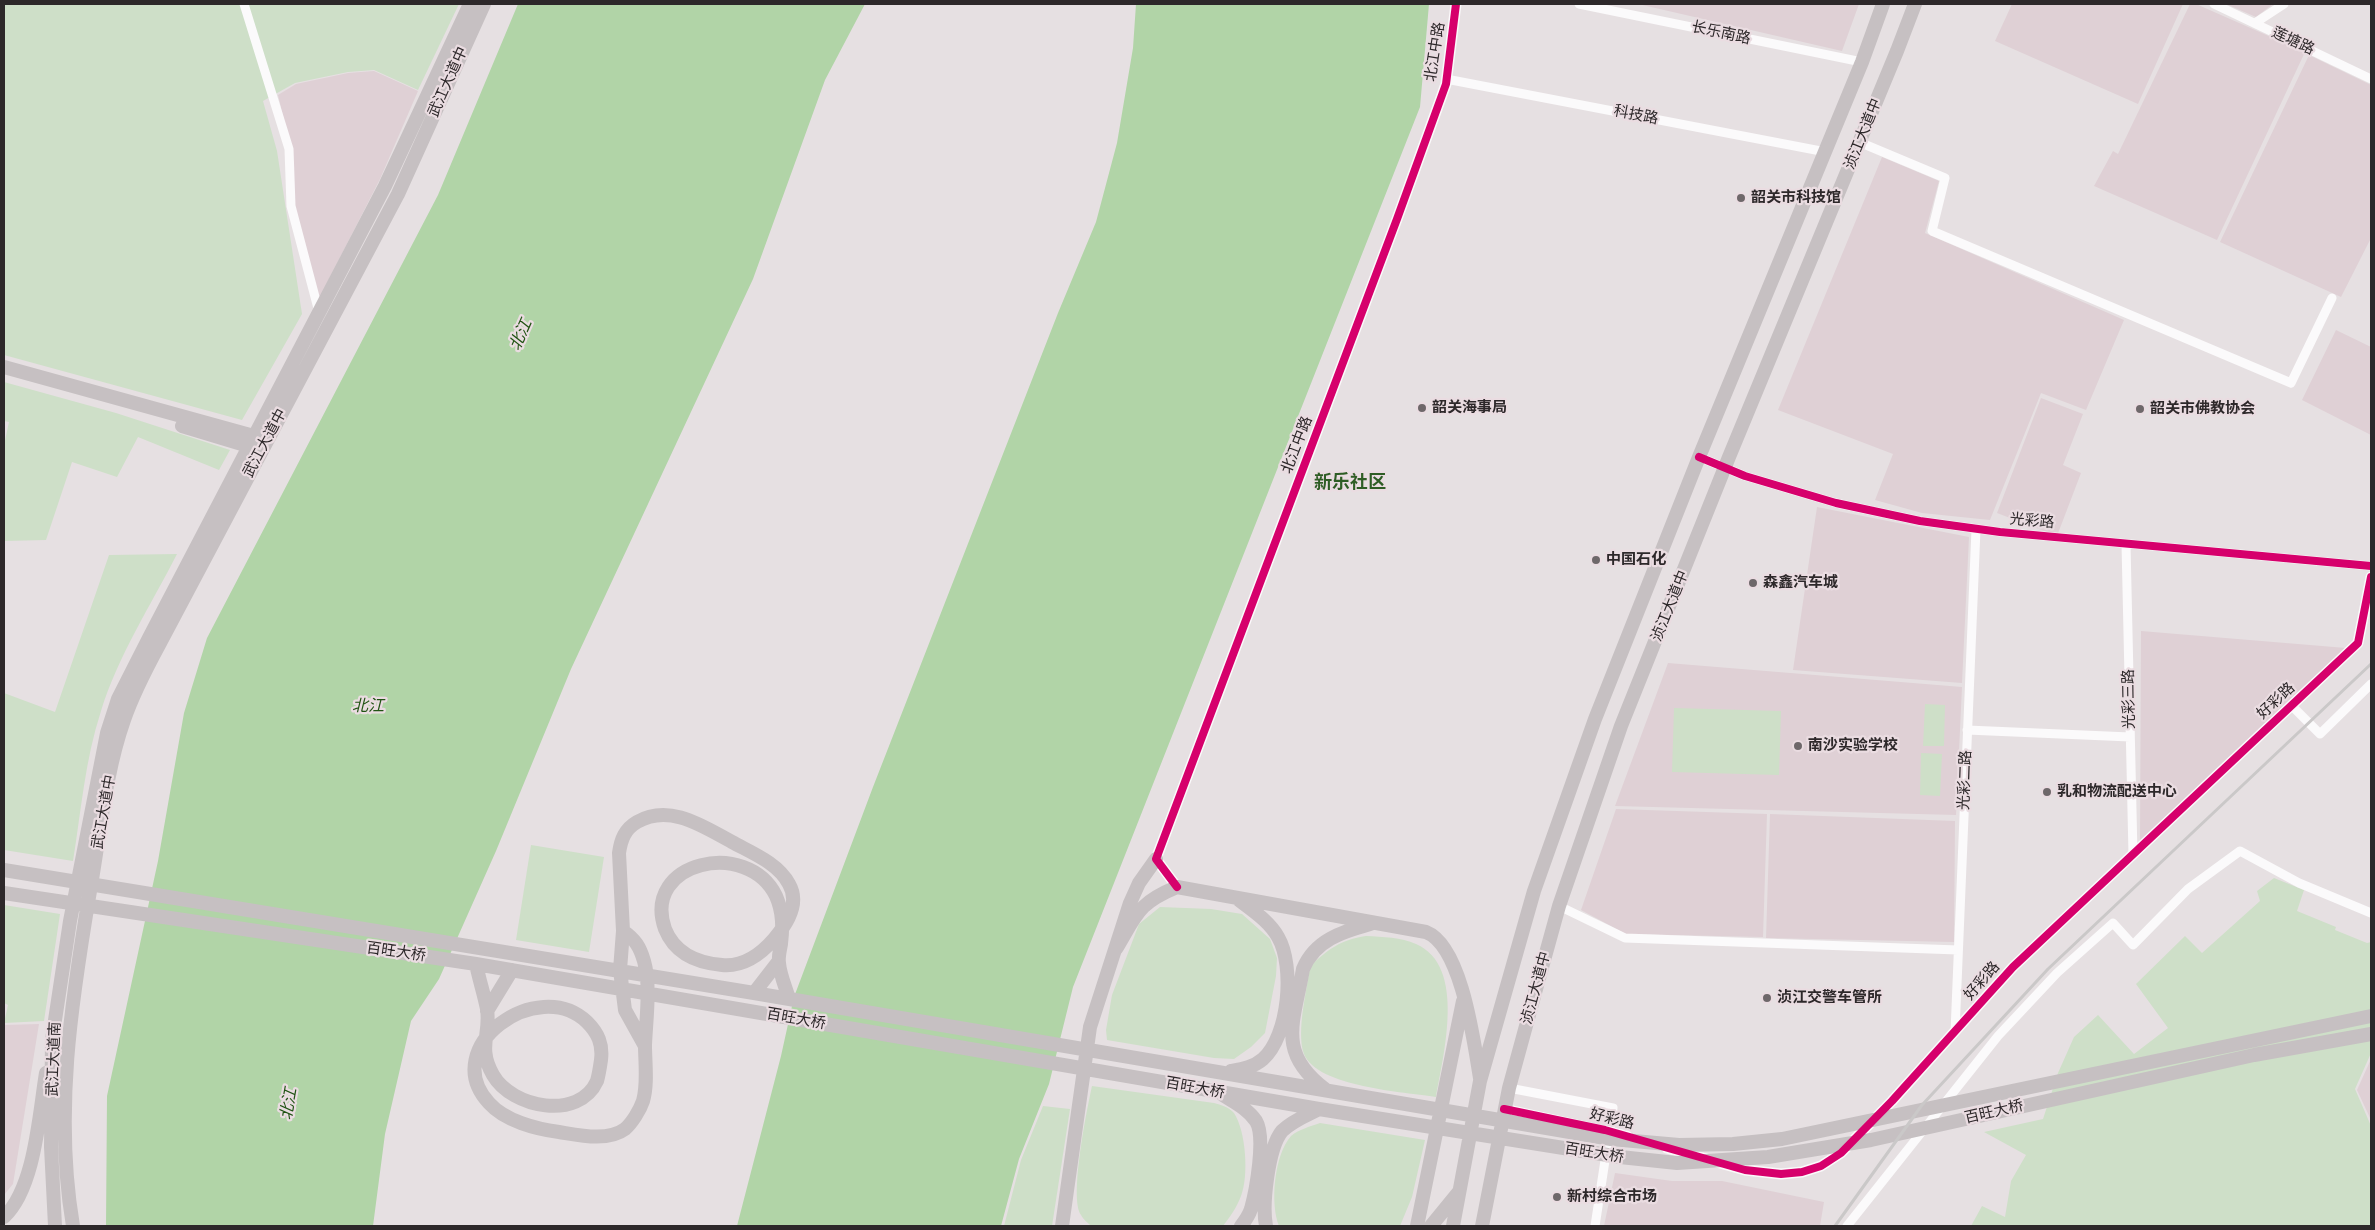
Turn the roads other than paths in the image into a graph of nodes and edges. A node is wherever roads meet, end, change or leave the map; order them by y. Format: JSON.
{"nodes":[{"id":1,"x":244,"y":4,"type":"edge"},
{"id":2,"x":470,"y":4,"type":"edge"},
{"id":3,"x":484,"y":4,"type":"edge"},
{"id":4,"x":1456,"y":4,"type":"edge"},
{"id":5,"x":1579,"y":4,"type":"edge"},
{"id":6,"x":1883,"y":4,"type":"edge"},
{"id":7,"x":1914,"y":4,"type":"edge"},
{"id":8,"x":2214,"y":4,"type":"edge"},
{"id":9,"x":2284,"y":4,"type":"edge"},
{"id":10,"x":2255,"y":23,"type":"junction"},
{"id":11,"x":1862,"y":62,"type":"junction"},
{"id":12,"x":1446,"y":79,"type":"junction"},
{"id":13,"x":2371,"y":79,"type":"edge"},
{"id":14,"x":1860,"y":142,"type":"junction"},
{"id":15,"x":1826,"y":152,"type":"junction"},
{"id":16,"x":2332,"y":298,"type":"dead end"},
{"id":17,"x":319,"y":312,"type":"junction"},
{"id":18,"x":4,"y":367,"type":"edge"},
{"id":19,"x":4,"y":375,"type":"edge"},
{"id":20,"x":257,"y":443,"type":"junction"},
{"id":21,"x":1698,"y":457,"type":"junction"},
{"id":22,"x":1726,"y":466,"type":"junction"},
{"id":23,"x":1976,"y":528,"type":"junction"},
{"id":24,"x":2126,"y":544,"type":"junction"},
{"id":25,"x":2371,"y":566,"type":"edge"},
{"id":26,"x":2371,"y":577,"type":"edge"},
{"id":27,"x":2371,"y":684,"type":"edge"},
{"id":28,"x":2292,"y":706,"type":"junction"},
{"id":29,"x":1967,"y":730,"type":"junction"},
{"id":30,"x":2130,"y":737,"type":"junction"},
{"id":31,"x":2132,"y":855,"type":"junction"},
{"id":32,"x":1156,"y":859,"type":"junction"},
{"id":33,"x":4,"y":870,"type":"edge"},
{"id":34,"x":1177,"y":887,"type":"junction"},
{"id":35,"x":75,"y":893,"type":"joint"},
{"id":36,"x":9,"y":894,"type":"edge"},
{"id":37,"x":89,"y":896,"type":"joint"},
{"id":38,"x":1235,"y":898,"type":"junction"},
{"id":39,"x":1559,"y":906,"type":"junction"},
{"id":40,"x":2371,"y":912,"type":"edge"},
{"id":41,"x":1373,"y":923,"type":"junction"},
{"id":42,"x":622,"y":931,"type":"junction"},
{"id":43,"x":1116,"y":949,"type":"junction"},
{"id":44,"x":1958,"y":950,"type":"junction"},
{"id":45,"x":778,"y":962,"type":"junction"},
{"id":46,"x":476,"y":964,"type":"junction"},
{"id":47,"x":512,"y":970,"type":"junction"},
{"id":48,"x":754,"y":993,"type":"junction"},
{"id":49,"x":1464,"y":998,"type":"junction"},
{"id":50,"x":789,"y":999,"type":"junction"},
{"id":51,"x":487,"y":1011,"type":"junction"},
{"id":52,"x":2371,"y":1016,"type":"edge"},
{"id":53,"x":1955,"y":1032,"type":"junction"},
{"id":54,"x":2371,"y":1034,"type":"edge"},
{"id":55,"x":52,"y":1040,"type":"junction"},
{"id":56,"x":645,"y":1046,"type":"junction"},
{"id":57,"x":1220,"y":1072,"type":"junction"},
{"id":58,"x":1480,"y":1081,"type":"junction"},
{"id":59,"x":1509,"y":1088,"type":"junction"},
{"id":60,"x":1326,"y":1090,"type":"junction"},
{"id":61,"x":1218,"y":1092,"type":"junction"},
{"id":62,"x":1319,"y":1109,"type":"junction"},
{"id":63,"x":1504,"y":1109,"type":"junction"},
{"id":64,"x":1609,"y":1131,"type":"junction"},
{"id":65,"x":1459,"y":1192,"type":"junction"},
{"id":66,"x":1257,"y":1211,"type":"junction"},
{"id":67,"x":4,"y":1217,"type":"edge"},
{"id":68,"x":55,"y":1226,"type":"edge"},
{"id":69,"x":73,"y":1226,"type":"edge"},
{"id":70,"x":1062,"y":1226,"type":"edge"},
{"id":71,"x":1241,"y":1226,"type":"edge"},
{"id":72,"x":1266,"y":1226,"type":"edge"},
{"id":73,"x":1417,"y":1226,"type":"edge"},
{"id":74,"x":1431,"y":1226,"type":"edge"},
{"id":75,"x":1453,"y":1226,"type":"edge"},
{"id":76,"x":1482,"y":1226,"type":"edge"},
{"id":77,"x":1595,"y":1226,"type":"edge"},
{"id":78,"x":1847,"y":1226,"type":"edge"}],
"edges":[{"from":1,"to":17,"type":"street"},
{"from":2,"to":17,"type":"main road","name":"武江大道中"},
{"from":3,"to":20,"type":"main road","name":"武江大道中"},
{"from":4,"to":12,"type":"street","name":"北江中路"},
{"from":5,"to":11,"type":"street","name":"长乐南路"},
{"from":6,"to":11,"type":"main road","name":"浈江大道中"},
{"from":7,"to":14,"type":"main road","name":"浈江大道中"},
{"from":8,"to":10,"type":"street","name":"莲塘路"},
{"from":9,"to":10,"type":"street"},
{"from":10,"to":13,"type":"street","name":"莲塘路"},
{"from":11,"to":15,"type":"main road","name":"浈江大道中"},
{"from":12,"to":15,"type":"street","name":"科技路"},
{"from":12,"to":32,"type":"street","name":"北江中路"},
{"from":14,"to":16,"type":"street"},
{"from":14,"to":22,"type":"main road","name":"浈江大道中"},
{"from":15,"to":21,"type":"main road","name":"浈江大道中"},
{"from":17,"to":20,"type":"main road","name":"武江大道中"},
{"from":18,"to":20,"type":"main road"},
{"from":19,"to":20,"type":"main road"},
{"from":20,"to":35,"type":"main road","name":"武江大道中"},
{"from":20,"to":37,"type":"main road","name":"武江大道中"},
{"from":21,"to":22,"type":"street","name":"光彩路"},
{"from":21,"to":58,"type":"main road","name":"浈江大道中"},
{"from":22,"to":23,"type":"street","name":"光彩路"},
{"from":22,"to":39,"type":"main road","name":"浈江大道中"},
{"from":23,"to":24,"type":"street","name":"光彩路"},
{"from":23,"to":29,"type":"street","name":"光彩二路"},
{"from":24,"to":25,"type":"street","name":"光彩路"},
{"from":24,"to":30,"type":"street","name":"光彩三路"},
{"from":26,"to":28,"type":"street","name":"好彩路"},
{"from":27,"to":28,"type":"street"},
{"from":28,"to":31,"type":"street","name":"好彩路"},
{"from":29,"to":30,"type":"street"},
{"from":29,"to":44,"type":"street","name":"光彩二路"},
{"from":30,"to":31,"type":"street","name":"光彩三路"},
{"from":31,"to":53,"type":"street","name":"好彩路"},
{"from":32,"to":34,"type":"street"},
{"from":32,"to":43,"type":"main road"},
{"from":33,"to":48,"type":"main road","name":"百旺大桥"},
{"from":34,"to":38,"type":"main road"},
{"from":34,"to":43,"type":"main road"},
{"from":35,"to":55,"type":"main road","name":"武江大道南"},
{"from":36,"to":46,"type":"main road","name":"百旺大桥"},
{"from":37,"to":69,"type":"main road","name":"武江大道南"},
{"from":38,"to":41,"type":"main road"},
{"from":38,"to":57,"type":"main road"},
{"from":39,"to":44,"type":"street"},
{"from":39,"to":59,"type":"main road","name":"浈江大道中"},
{"from":40,"to":78,"type":"street"},
{"from":41,"to":49,"type":"main road"},
{"from":41,"to":60,"type":"main road"},
{"from":42,"to":45,"type":"main road"},
{"from":42,"to":56,"type":"main road"},
{"from":42,"to":56,"type":"main road"},
{"from":43,"to":70,"type":"main road"},
{"from":44,"to":53,"type":"street","name":"光彩二路"},
{"from":45,"to":48,"type":"main road"},
{"from":45,"to":50,"type":"main road"},
{"from":46,"to":47,"type":"main road","name":"百旺大桥"},
{"from":46,"to":51,"type":"main road"},
{"from":47,"to":51,"type":"main road"},
{"from":47,"to":61,"type":"main road","name":"百旺大桥"},
{"from":48,"to":50,"type":"main road","name":"百旺大桥"},
{"from":49,"to":58,"type":"main road"},
{"from":49,"to":73,"type":"main road"},
{"from":50,"to":57,"type":"main road","name":"百旺大桥"},
{"from":51,"to":56,"type":"main road"},
{"from":52,"to":60,"type":"main road","name":"百旺大桥"},
{"from":53,"to":64,"type":"street","name":"好彩路"},
{"from":54,"to":62,"type":"main road","name":"百旺大桥"},
{"from":55,"to":67,"type":"main road"},
{"from":55,"to":68,"type":"main road","name":"武江大道南"},
{"from":57,"to":60,"type":"main road","name":"百旺大桥"},
{"from":58,"to":65,"type":"main road","name":"浈江大道中"},
{"from":59,"to":63,"type":"main road","name":"浈江大道中"},
{"from":59,"to":64,"type":"street"},
{"from":61,"to":62,"type":"main road","name":"百旺大桥"},
{"from":61,"to":66,"type":"main road"},
{"from":62,"to":66,"type":"main road"},
{"from":63,"to":64,"type":"street","name":"好彩路"},
{"from":63,"to":76,"type":"main road","name":"浈江大道中"},
{"from":64,"to":77,"type":"street"},
{"from":65,"to":74,"type":"main road"},
{"from":65,"to":75,"type":"main road","name":"浈江大道中"},
{"from":66,"to":71,"type":"main road"},
{"from":66,"to":72,"type":"main road"}]}
